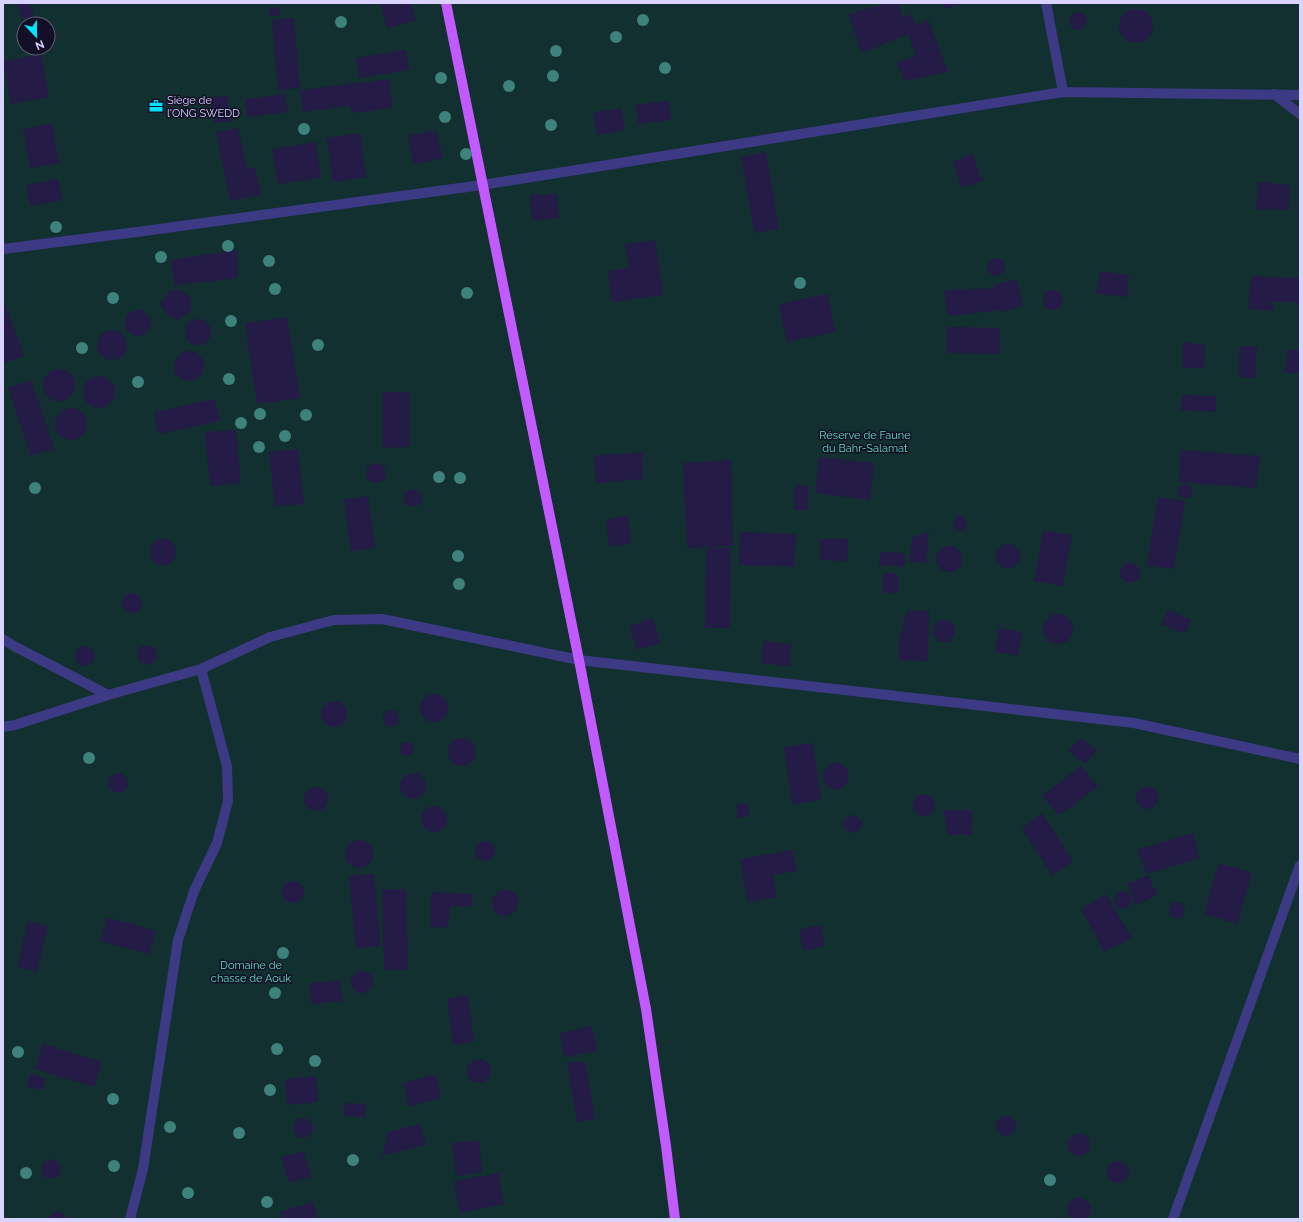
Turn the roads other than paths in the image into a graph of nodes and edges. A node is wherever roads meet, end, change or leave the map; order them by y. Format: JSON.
{"nodes":[{"id":1,"x":446,"y":3,"type":"edge"},
{"id":2,"x":1046,"y":3,"type":"edge"},
{"id":3,"x":1063,"y":92,"type":"junction"},
{"id":4,"x":1274,"y":94,"type":"junction"},
{"id":5,"x":1300,"y":95,"type":"edge"},
{"id":6,"x":1300,"y":114,"type":"edge"},
{"id":7,"x":482,"y":185,"type":"junction"},
{"id":8,"x":3,"y":249,"type":"edge"},
{"id":9,"x":3,"y":639,"type":"edge"},
{"id":10,"x":579,"y":660,"type":"junction"},
{"id":11,"x":201,"y":669,"type":"junction"},
{"id":12,"x":108,"y":695,"type":"junction"},
{"id":13,"x":3,"y":727,"type":"edge"},
{"id":14,"x":1300,"y":759,"type":"edge"},
{"id":15,"x":1300,"y":865,"type":"edge"},
{"id":16,"x":130,"y":1219,"type":"edge"},
{"id":17,"x":675,"y":1219,"type":"edge"},
{"id":18,"x":1173,"y":1219,"type":"edge"}],
"edges":[{"from":1,"to":7,"type":"main road"},
{"from":2,"to":3,"type":"street"},
{"from":3,"to":4,"type":"street"},
{"from":3,"to":7,"type":"street"},
{"from":4,"to":5,"type":"street"},
{"from":4,"to":6,"type":"street"},
{"from":7,"to":8,"type":"street"},
{"from":7,"to":10,"type":"main road"},
{"from":9,"to":12,"type":"street"},
{"from":10,"to":11,"type":"street"},
{"from":10,"to":14,"type":"street"},
{"from":10,"to":17,"type":"main road"},
{"from":11,"to":12,"type":"street"},
{"from":11,"to":16,"type":"street"},
{"from":12,"to":13,"type":"street"},
{"from":15,"to":18,"type":"street"}]}
